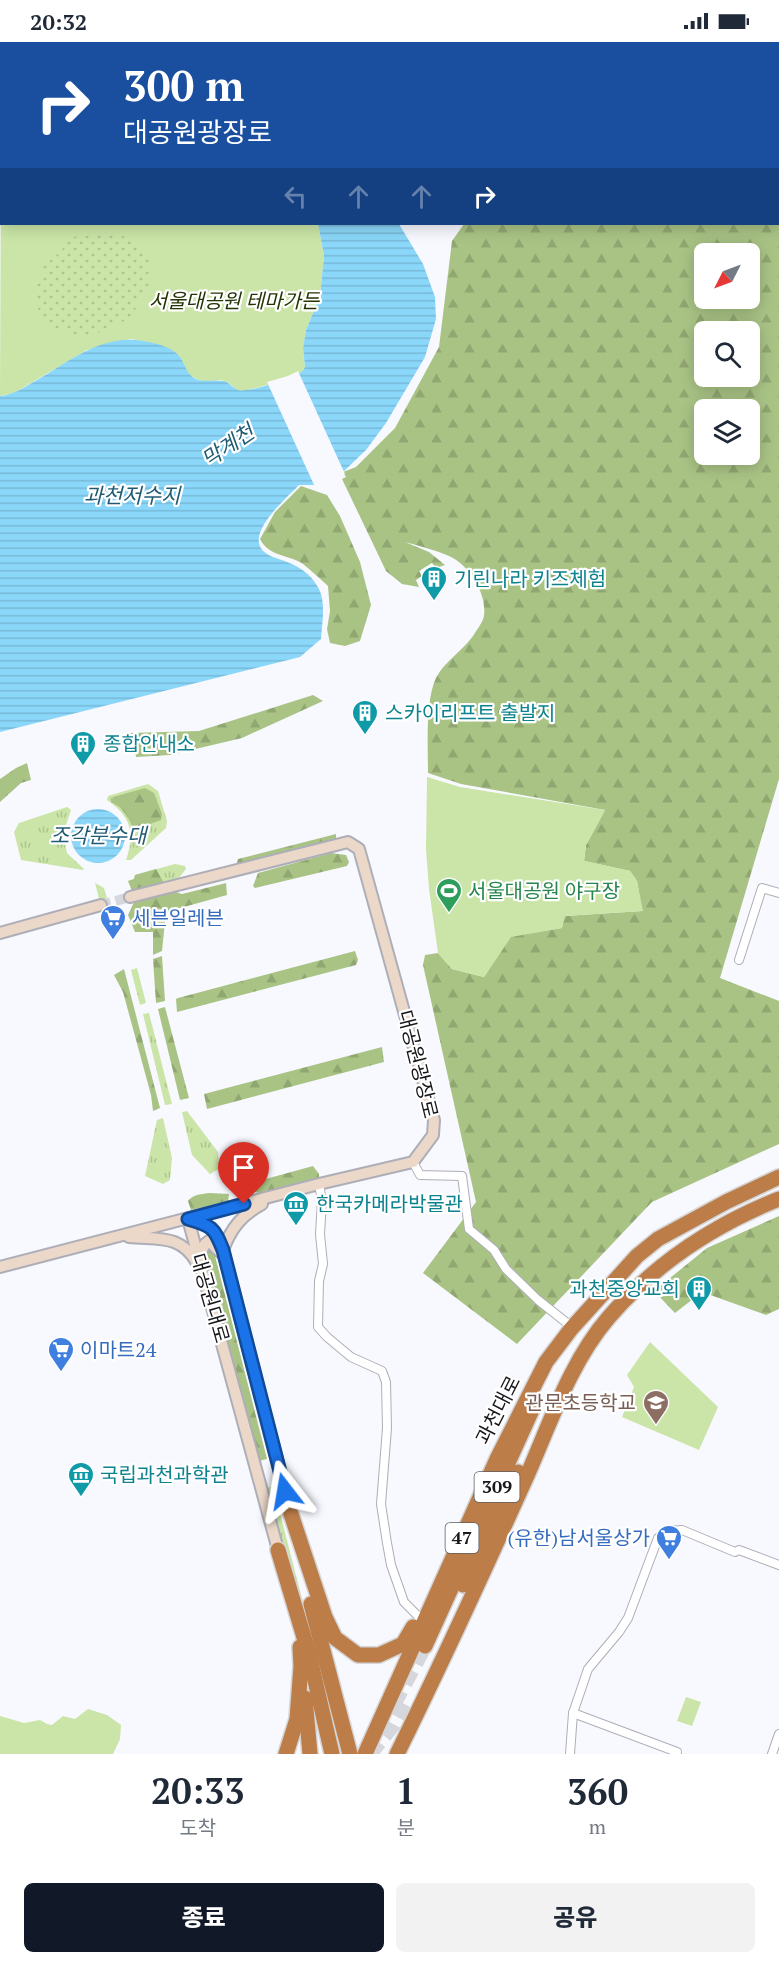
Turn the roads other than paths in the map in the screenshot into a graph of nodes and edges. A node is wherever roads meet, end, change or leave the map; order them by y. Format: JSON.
{"nodes":[{"id":1,"x":779,"y":893,"type":"edge"},
{"id":2,"x":130,"y":897,"type":"tunnel mouth"},
{"id":3,"x":101,"y":905,"type":"tunnel mouth"},
{"id":4,"x":0,"y":933,"type":"edge"},
{"id":5,"x":739,"y":960,"type":"dead end"},
{"id":6,"x":412,"y":1162,"type":"junction"},
{"id":7,"x":779,"y":1177,"type":"edge"},
{"id":8,"x":319,"y":1184,"type":"junction"},
{"id":9,"x":279,"y":1195,"type":"junction"},
{"id":10,"x":779,"y":1198,"type":"edge"},
{"id":11,"x":188,"y":1219,"type":"junction"},
{"id":12,"x":123,"y":1236,"type":"junction"},
{"id":13,"x":223,"y":1250,"type":"junction"},
{"id":14,"x":198,"y":1258,"type":"junction"},
{"id":15,"x":227,"y":1262,"type":"junction"},
{"id":16,"x":0,"y":1267,"type":"edge"},
{"id":17,"x":206,"y":1280,"type":"junction"},
{"id":18,"x":571,"y":1328,"type":"junction"},
{"id":19,"x":590,"y":1342,"type":"junction"},
{"id":20,"x":291,"y":1514,"type":"junction"},
{"id":21,"x":278,"y":1550,"type":"joint"},
{"id":22,"x":779,"y":1565,"type":"edge"},
{"id":23,"x":432,"y":1604,"type":"junction"},
{"id":24,"x":420,"y":1618,"type":"junction"},
{"id":25,"x":298,"y":1620,"type":"junction"},
{"id":26,"x":301,"y":1666,"type":"junction"},
{"id":27,"x":573,"y":1713,"type":"junction"},
{"id":28,"x":779,"y":1734,"type":"edge"},
{"id":29,"x":677,"y":1752,"type":"dead end"},
{"id":30,"x":286,"y":1754,"type":"edge"},
{"id":31,"x":310,"y":1754,"type":"edge"},
{"id":32,"x":332,"y":1754,"type":"edge"},
{"id":33,"x":350,"y":1754,"type":"edge"},
{"id":34,"x":365,"y":1754,"type":"edge"},
{"id":35,"x":397,"y":1754,"type":"edge"},
{"id":36,"x":570,"y":1754,"type":"edge"},
{"id":37,"x":772,"y":1754,"type":"edge"}],
"edges":[{"from":1,"to":5,"type":"street"},
{"from":2,"to":6,"type":"street","name":"대공원광장로"},
{"from":3,"to":4,"type":"street"},
{"from":6,"to":8,"type":"street"},
{"from":6,"to":18,"type":"street"},
{"from":7,"to":18,"type":"highway","name":"과천대로","number":"47"},
{"from":8,"to":9,"type":"street"},
{"from":8,"to":24,"type":"street"},
{"from":9,"to":11,"type":"street"},
{"from":9,"to":13,"type":"street"},
{"from":10,"to":19,"type":"highway","number":"47"},
{"from":11,"to":12,"type":"street"},
{"from":11,"to":13,"type":"street","name":"대공원대로"},
{"from":11,"to":14,"type":"street","name":"대공원대로"},
{"from":12,"to":16,"type":"street"},
{"from":12,"to":17,"type":"street"},
{"from":13,"to":15,"type":"street","name":"대공원대로"},
{"from":14,"to":15,"type":"street"},
{"from":14,"to":17,"type":"street","name":"대공원대로"},
{"from":15,"to":20,"type":"street","name":"대공원대로"},
{"from":17,"to":21,"type":"street","name":"대공원대로"},
{"from":18,"to":19,"type":"highway","number":"309"},
{"from":18,"to":23,"type":"highway","name":"과천대로","number":"47"},
{"from":19,"to":35,"type":"highway","number":"47"},
{"from":20,"to":24,"type":"highway"},
{"from":20,"to":33,"type":"highway"},
{"from":21,"to":25,"type":"highway"},
{"from":22,"to":27,"type":"street"},
{"from":23,"to":24,"type":"highway"},
{"from":23,"to":34,"type":"highway","name":"과천대로","number":"47"},
{"from":25,"to":26,"type":"highway"},
{"from":25,"to":32,"type":"highway"},
{"from":26,"to":30,"type":"highway"},
{"from":26,"to":31,"type":"highway"},
{"from":27,"to":29,"type":"street"},
{"from":27,"to":36,"type":"street"},
{"from":28,"to":37,"type":"street"}]}
